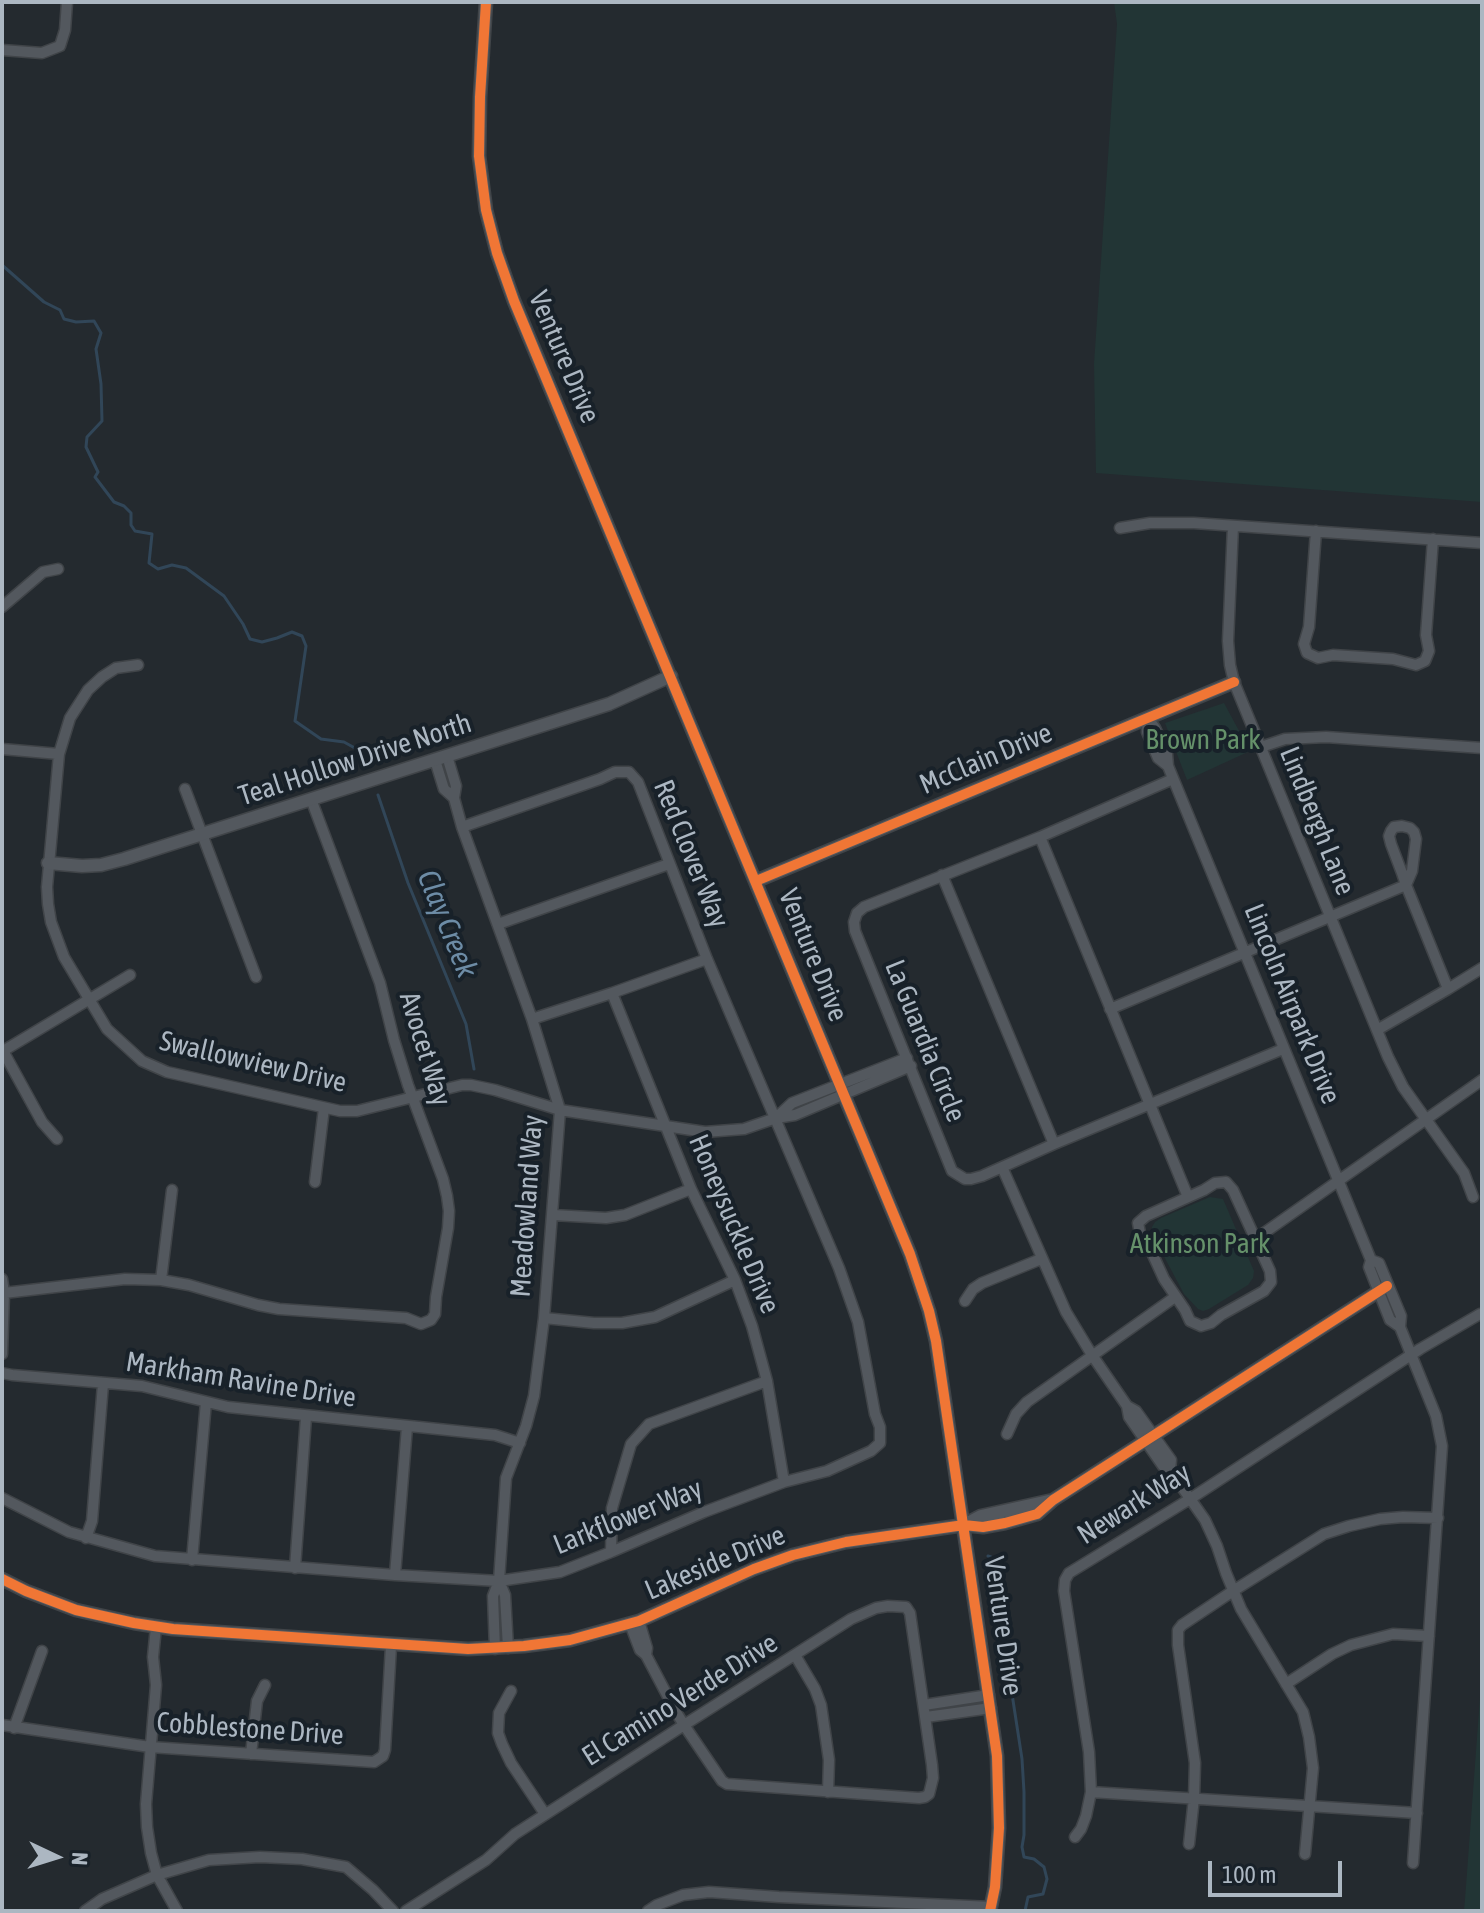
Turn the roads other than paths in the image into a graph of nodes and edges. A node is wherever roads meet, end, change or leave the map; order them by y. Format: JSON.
{"nodes":[{"id":1,"x":67,"y":2,"type":"edge"},
{"id":2,"x":486,"y":2,"type":"edge"},
{"id":3,"x":2,"y":50,"type":"edge"},
{"id":4,"x":1233,"y":526,"type":"junction"},
{"id":5,"x":1120,"y":528,"type":"dead end"},
{"id":6,"x":1316,"y":531,"type":"junction"},
{"id":7,"x":1433,"y":539,"type":"junction"},
{"id":8,"x":1482,"y":543,"type":"edge"},
{"id":9,"x":58,"y":569,"type":"dead end"},
{"id":10,"x":2,"y":607,"type":"edge"},
{"id":11,"x":138,"y":665,"type":"dead end"},
{"id":12,"x":671,"y":676,"type":"junction"},
{"id":13,"x":1234,"y":682,"type":"junction"},
{"id":14,"x":1148,"y":718,"type":"junction"},
{"id":15,"x":1261,"y":747,"type":"junction"},
{"id":16,"x":1482,"y":748,"type":"edge"},
{"id":17,"x":2,"y":749,"type":"edge"},
{"id":18,"x":59,"y":754,"type":"junction"},
{"id":19,"x":441,"y":758,"type":"junction"},
{"id":20,"x":1173,"y":779,"type":"junction"},
{"id":21,"x":185,"y":789,"type":"dead end"},
{"id":22,"x":311,"y":799,"type":"junction"},
{"id":23,"x":462,"y":827,"type":"junction"},
{"id":24,"x":202,"y":834,"type":"junction"},
{"id":25,"x":1040,"y":837,"type":"junction"},
{"id":26,"x":48,"y":863,"type":"junction"},
{"id":27,"x":669,"y":864,"type":"junction"},
{"id":28,"x":942,"y":875,"type":"junction"},
{"id":29,"x":756,"y":881,"type":"junction"},
{"id":30,"x":1406,"y":885,"type":"junction"},
{"id":31,"x":1330,"y":917,"type":"junction"},
{"id":32,"x":498,"y":924,"type":"junction"},
{"id":33,"x":1245,"y":952,"type":"junction"},
{"id":34,"x":707,"y":959,"type":"junction"},
{"id":35,"x":1482,"y":968,"type":"edge"},
{"id":36,"x":130,"y":975,"type":"dead end"},
{"id":37,"x":256,"y":977,"type":"dead end"},
{"id":38,"x":1448,"y":989,"type":"junction"},
{"id":39,"x":612,"y":993,"type":"junction"},
{"id":40,"x":89,"y":1000,"type":"junction"},
{"id":41,"x":1110,"y":1009,"type":"junction"},
{"id":42,"x":532,"y":1019,"type":"junction"},
{"id":43,"x":1377,"y":1030,"type":"junction"},
{"id":44,"x":1283,"y":1049,"type":"junction"},
{"id":45,"x":2,"y":1050,"type":"edge"},
{"id":46,"x":909,"y":1062,"type":"junction"},
{"id":47,"x":1482,"y":1080,"type":"edge"},
{"id":48,"x":842,"y":1089,"type":"junction"},
{"id":49,"x":411,"y":1097,"type":"junction"},
{"id":50,"x":1150,"y":1105,"type":"junction"},
{"id":51,"x":324,"y":1108,"type":"junction"},
{"id":52,"x":560,"y":1110,"type":"junction"},
{"id":53,"x":776,"y":1118,"type":"junction"},
{"id":54,"x":1426,"y":1119,"type":"junction"},
{"id":55,"x":668,"y":1128,"type":"junction"},
{"id":56,"x":57,"y":1139,"type":"dead end"},
{"id":57,"x":1054,"y":1144,"type":"junction"},
{"id":58,"x":1002,"y":1167,"type":"junction"},
{"id":59,"x":1339,"y":1180,"type":"junction"},
{"id":60,"x":315,"y":1182,"type":"dead end"},
{"id":61,"x":691,"y":1189,"type":"junction"},
{"id":62,"x":172,"y":1190,"type":"dead end"},
{"id":63,"x":1188,"y":1197,"type":"junction"},
{"id":64,"x":1473,"y":1197,"type":"dead end"},
{"id":65,"x":553,"y":1215,"type":"junction"},
{"id":66,"x":1254,"y":1240,"type":"junction"},
{"id":67,"x":1041,"y":1259,"type":"junction"},
{"id":68,"x":2,"y":1279,"type":"edge"},
{"id":69,"x":161,"y":1280,"type":"junction"},
{"id":70,"x":735,"y":1280,"type":"junction"},
{"id":71,"x":1383,"y":1288,"type":"junction"},
{"id":72,"x":4,"y":1293,"type":"junction"},
{"id":73,"x":1175,"y":1297,"type":"junction"},
{"id":74,"x":965,"y":1301,"type":"dead end"},
{"id":75,"x":1480,"y":1314,"type":"dead end"},
{"id":76,"x":544,"y":1318,"type":"junction"},
{"id":77,"x":2,"y":1354,"type":"edge"},
{"id":78,"x":1092,"y":1355,"type":"junction"},
{"id":79,"x":1412,"y":1355,"type":"junction"},
{"id":80,"x":2,"y":1373,"type":"edge"},
{"id":81,"x":767,"y":1381,"type":"junction"},
{"id":82,"x":103,"y":1384,"type":"junction"},
{"id":83,"x":206,"y":1402,"type":"junction"},
{"id":84,"x":306,"y":1417,"type":"junction"},
{"id":85,"x":407,"y":1427,"type":"junction"},
{"id":86,"x":1007,"y":1434,"type":"dead end"},
{"id":87,"x":1150,"y":1438,"type":"junction"},
{"id":88,"x":520,"y":1443,"type":"junction"},
{"id":89,"x":784,"y":1482,"type":"junction"},
{"id":90,"x":2,"y":1498,"type":"edge"},
{"id":91,"x":1190,"y":1499,"type":"junction"},
{"id":92,"x":1438,"y":1518,"type":"junction"},
{"id":93,"x":964,"y":1525,"type":"junction"},
{"id":94,"x":86,"y":1538,"type":"junction"},
{"id":95,"x":611,"y":1552,"type":"junction"},
{"id":96,"x":192,"y":1560,"type":"junction"},
{"id":97,"x":295,"y":1568,"type":"junction"},
{"id":98,"x":395,"y":1575,"type":"junction"},
{"id":99,"x":2,"y":1579,"type":"edge"},
{"id":100,"x":499,"y":1581,"type":"junction"},
{"id":101,"x":1233,"y":1591,"type":"junction"},
{"id":102,"x":634,"y":1622,"type":"junction"},
{"id":103,"x":156,"y":1627,"type":"junction"},
{"id":104,"x":1429,"y":1636,"type":"junction"},
{"id":105,"x":391,"y":1646,"type":"junction"},
{"id":106,"x":501,"y":1648,"type":"junction"},
{"id":107,"x":42,"y":1651,"type":"dead end"},
{"id":108,"x":795,"y":1655,"type":"junction"},
{"id":109,"x":1286,"y":1684,"type":"junction"},
{"id":110,"x":265,"y":1685,"type":"dead end"},
{"id":111,"x":511,"y":1691,"type":"dead end"},
{"id":112,"x":990,"y":1702,"type":"junction"},
{"id":113,"x":924,"y":1705,"type":"junction"},
{"id":114,"x":926,"y":1717,"type":"junction"},
{"id":115,"x":2,"y":1725,"type":"edge"},
{"id":116,"x":684,"y":1725,"type":"junction"},
{"id":117,"x":14,"y":1728,"type":"junction"},
{"id":118,"x":150,"y":1747,"type":"junction"},
{"id":119,"x":251,"y":1754,"type":"junction"},
{"id":120,"x":828,"y":1792,"type":"junction"},
{"id":121,"x":1091,"y":1792,"type":"junction"},
{"id":122,"x":1194,"y":1798,"type":"junction"},
{"id":123,"x":1309,"y":1807,"type":"junction"},
{"id":124,"x":1417,"y":1813,"type":"junction"},
{"id":125,"x":545,"y":1814,"type":"junction"},
{"id":126,"x":1075,"y":1837,"type":"dead end"},
{"id":127,"x":1189,"y":1844,"type":"dead end"},
{"id":128,"x":1305,"y":1854,"type":"dead end"},
{"id":129,"x":1413,"y":1863,"type":"dead end"},
{"id":130,"x":157,"y":1875,"type":"junction"},
{"id":131,"x":779,"y":1897,"type":"junction"},
{"id":132,"x":911,"y":1907,"type":"edge"},
{"id":133,"x":991,"y":1909,"type":"edge"},
{"id":134,"x":85,"y":1911,"type":"edge"},
{"id":135,"x":177,"y":1911,"type":"edge"},
{"id":136,"x":393,"y":1911,"type":"edge"},
{"id":137,"x":406,"y":1911,"type":"edge"},
{"id":138,"x":648,"y":1911,"type":"edge"},
{"id":139,"x":778,"y":1911,"type":"edge"}],
"edges":[{"from":1,"to":3,"type":"street"},
{"from":2,"to":12,"type":"street","name":"Venture Drive"},
{"from":4,"to":5,"type":"street"},
{"from":4,"to":6,"type":"street"},
{"from":4,"to":13,"type":"street","name":"Lindbergh Lane"},
{"from":6,"to":7,"type":"street"},
{"from":6,"to":7,"type":"street"},
{"from":7,"to":8,"type":"street"},
{"from":9,"to":10,"type":"street"},
{"from":11,"to":18,"type":"street","name":"Swallowview Drive"},
{"from":12,"to":19,"type":"street","name":"Teal Hollow Drive North"},
{"from":12,"to":29,"type":"street","name":"Venture Drive"},
{"from":13,"to":14,"type":"street","name":"McClain Drive"},
{"from":13,"to":15,"type":"street","name":"Lindbergh Lane"},
{"from":14,"to":20,"type":"street","name":"Lincoln Airpark Drive"},
{"from":14,"to":29,"type":"street","name":"McClain Drive"},
{"from":15,"to":16,"type":"street"},
{"from":15,"to":31,"type":"street","name":"Lindbergh Lane"},
{"from":17,"to":18,"type":"street"},
{"from":18,"to":26,"type":"street","name":"Swallowview Drive"},
{"from":19,"to":22,"type":"street","name":"Teal Hollow Drive North"},
{"from":19,"to":23,"type":"street","name":"Meadowland Way"},
{"from":20,"to":25,"type":"street","name":"La Guardia Circle"},
{"from":20,"to":33,"type":"street","name":"Lincoln Airpark Drive"},
{"from":21,"to":24,"type":"street"},
{"from":22,"to":24,"type":"street","name":"Teal Hollow Drive North"},
{"from":22,"to":49,"type":"street","name":"Avocet Way"},
{"from":23,"to":27,"type":"street","name":"Red Clover Way"},
{"from":23,"to":32,"type":"street","name":"Meadowland Way"},
{"from":24,"to":26,"type":"street","name":"Teal Hollow Drive North"},
{"from":24,"to":37,"type":"street"},
{"from":25,"to":28,"type":"street","name":"La Guardia Circle"},
{"from":25,"to":41,"type":"street"},
{"from":26,"to":40,"type":"street","name":"Swallowview Drive"},
{"from":27,"to":32,"type":"street"},
{"from":27,"to":34,"type":"street","name":"Red Clover Way"},
{"from":28,"to":46,"type":"street","name":"La Guardia Circle"},
{"from":28,"to":57,"type":"street"},
{"from":29,"to":48,"type":"street","name":"Venture Drive"},
{"from":30,"to":30,"type":"street"},
{"from":30,"to":31,"type":"street"},
{"from":30,"to":38,"type":"street"},
{"from":31,"to":33,"type":"street"},
{"from":31,"to":43,"type":"street","name":"Lindbergh Lane"},
{"from":32,"to":42,"type":"street","name":"Meadowland Way"},
{"from":33,"to":41,"type":"street"},
{"from":33,"to":44,"type":"street","name":"Lincoln Airpark Drive"},
{"from":34,"to":39,"type":"street"},
{"from":34,"to":53,"type":"street","name":"Red Clover Way"},
{"from":35,"to":38,"type":"street"},
{"from":36,"to":40,"type":"street"},
{"from":38,"to":43,"type":"street"},
{"from":39,"to":42,"type":"street"},
{"from":39,"to":55,"type":"street","name":"Honeysuckle Drive"},
{"from":40,"to":45,"type":"street"},
{"from":40,"to":51,"type":"street","name":"Swallowview Drive"},
{"from":41,"to":50,"type":"street"},
{"from":42,"to":52,"type":"street","name":"Meadowland Way"},
{"from":43,"to":54,"type":"street","name":"Lindbergh Lane"},
{"from":44,"to":50,"type":"street","name":"La Guardia Circle"},
{"from":44,"to":59,"type":"street","name":"Lincoln Airpark Drive"},
{"from":45,"to":56,"type":"street"},
{"from":46,"to":48,"type":"street","name":"Swallowview Drive"},
{"from":46,"to":58,"type":"street","name":"La Guardia Circle"},
{"from":47,"to":54,"type":"street"},
{"from":48,"to":53,"type":"street","name":"Swallowview Drive"},
{"from":48,"to":93,"type":"street","name":"Venture Drive"},
{"from":49,"to":51,"type":"street","name":"Swallowview Drive"},
{"from":49,"to":52,"type":"street","name":"Swallowview Drive"},
{"from":49,"to":69,"type":"street","name":"Avocet Way"},
{"from":50,"to":57,"type":"street","name":"La Guardia Circle"},
{"from":50,"to":63,"type":"street"},
{"from":51,"to":60,"type":"street"},
{"from":52,"to":55,"type":"street","name":"Swallowview Drive"},
{"from":52,"to":65,"type":"street","name":"Meadowland Way"},
{"from":53,"to":55,"type":"street","name":"Swallowview Drive"},
{"from":53,"to":89,"type":"street","name":"Larkflower Way"},
{"from":54,"to":59,"type":"street"},
{"from":54,"to":64,"type":"street","name":"Lindbergh Lane"},
{"from":55,"to":61,"type":"street","name":"Honeysuckle Drive"},
{"from":57,"to":58,"type":"street","name":"La Guardia Circle"},
{"from":58,"to":67,"type":"street"},
{"from":59,"to":66,"type":"street"},
{"from":59,"to":71,"type":"street","name":"Lincoln Airpark Drive"},
{"from":61,"to":65,"type":"street"},
{"from":61,"to":70,"type":"street","name":"Honeysuckle Drive"},
{"from":62,"to":69,"type":"street"},
{"from":63,"to":66,"type":"street"},
{"from":63,"to":73,"type":"street"},
{"from":65,"to":76,"type":"street","name":"Meadowland Way"},
{"from":66,"to":73,"type":"street"},
{"from":67,"to":74,"type":"street"},
{"from":67,"to":78,"type":"street"},
{"from":68,"to":72,"type":"street"},
{"from":69,"to":72,"type":"street"},
{"from":70,"to":76,"type":"street"},
{"from":70,"to":81,"type":"street","name":"Honeysuckle Drive"},
{"from":71,"to":79,"type":"street","name":"Lincoln Airpark Drive"},
{"from":71,"to":87,"type":"street","name":"Lakeside Drive"},
{"from":72,"to":77,"type":"street"},
{"from":73,"to":78,"type":"street"},
{"from":75,"to":79,"type":"street","name":"Newark Way"},
{"from":76,"to":88,"type":"street","name":"Meadowland Way"},
{"from":78,"to":86,"type":"street"},
{"from":78,"to":87,"type":"street"},
{"from":79,"to":91,"type":"street","name":"Newark Way"},
{"from":79,"to":92,"type":"street","name":"Lincoln Airpark Drive"},
{"from":80,"to":82,"type":"street","name":"Markham Ravine Drive"},
{"from":81,"to":89,"type":"street","name":"Honeysuckle Drive"},
{"from":81,"to":95,"type":"street"},
{"from":82,"to":83,"type":"street","name":"Markham Ravine Drive"},
{"from":82,"to":94,"type":"street"},
{"from":83,"to":84,"type":"street","name":"Markham Ravine Drive"},
{"from":83,"to":96,"type":"street"},
{"from":84,"to":85,"type":"street","name":"Markham Ravine Drive"},
{"from":84,"to":97,"type":"street"},
{"from":85,"to":88,"type":"street","name":"Markham Ravine Drive"},
{"from":85,"to":98,"type":"street"},
{"from":87,"to":91,"type":"street"},
{"from":87,"to":93,"type":"street","name":"Lakeside Drive"},
{"from":88,"to":100,"type":"street","name":"Meadowland Way"},
{"from":89,"to":95,"type":"street","name":"Larkflower Way"},
{"from":90,"to":94,"type":"street","name":"Larkflower Way"},
{"from":91,"to":101,"type":"street"},
{"from":91,"to":121,"type":"street","name":"Newark Way"},
{"from":92,"to":101,"type":"street"},
{"from":92,"to":104,"type":"street","name":"Lincoln Airpark Drive"},
{"from":93,"to":102,"type":"street","name":"Lakeside Drive"},
{"from":93,"to":112,"type":"street","name":"Venture Drive"},
{"from":94,"to":96,"type":"street","name":"Larkflower Way"},
{"from":95,"to":100,"type":"street","name":"Larkflower Way"},
{"from":96,"to":97,"type":"street","name":"Larkflower Way"},
{"from":97,"to":98,"type":"street","name":"Larkflower Way"},
{"from":98,"to":100,"type":"street","name":"Larkflower Way"},
{"from":99,"to":103,"type":"street","name":"Lakeside Drive"},
{"from":100,"to":106,"type":"street","name":"Meadowland Way"},
{"from":101,"to":109,"type":"street"},
{"from":101,"to":122,"type":"street"},
{"from":102,"to":106,"type":"street","name":"Lakeside Drive"},
{"from":102,"to":116,"type":"street"},
{"from":103,"to":105,"type":"street","name":"Lakeside Drive"},
{"from":103,"to":118,"type":"street"},
{"from":104,"to":109,"type":"street"},
{"from":104,"to":124,"type":"street","name":"Lincoln Airpark Drive"},
{"from":105,"to":106,"type":"street","name":"Lakeside Drive"},
{"from":105,"to":119,"type":"street","name":"Cobblestone Drive"},
{"from":107,"to":117,"type":"street"},
{"from":108,"to":113,"type":"street","name":"El Camino Verde Drive"},
{"from":108,"to":116,"type":"street","name":"El Camino Verde Drive"},
{"from":108,"to":120,"type":"street"},
{"from":109,"to":123,"type":"street"},
{"from":110,"to":119,"type":"street"},
{"from":111,"to":125,"type":"street"},
{"from":112,"to":113,"type":"street"},
{"from":112,"to":114,"type":"street"},
{"from":112,"to":133,"type":"street","name":"Venture Drive"},
{"from":113,"to":114,"type":"street","name":"El Camino Verde Drive"},
{"from":114,"to":120,"type":"street","name":"El Camino Verde Drive"},
{"from":115,"to":117,"type":"street","name":"Cobblestone Drive"},
{"from":116,"to":120,"type":"street"},
{"from":116,"to":125,"type":"street","name":"El Camino Verde Drive"},
{"from":117,"to":118,"type":"street","name":"Cobblestone Drive"},
{"from":118,"to":119,"type":"street","name":"Cobblestone Drive"},
{"from":118,"to":130,"type":"street"},
{"from":121,"to":122,"type":"street"},
{"from":121,"to":126,"type":"street"},
{"from":122,"to":123,"type":"street"},
{"from":122,"to":127,"type":"street"},
{"from":123,"to":124,"type":"street"},
{"from":123,"to":128,"type":"street"},
{"from":124,"to":129,"type":"street","name":"Lincoln Airpark Drive"},
{"from":125,"to":137,"type":"street","name":"El Camino Verde Drive"},
{"from":130,"to":134,"type":"street"},
{"from":130,"to":135,"type":"street"},
{"from":130,"to":136,"type":"street"},
{"from":131,"to":132,"type":"street"},
{"from":131,"to":138,"type":"street"},
{"from":131,"to":139,"type":"street"},
{"from":132,"to":133,"type":"street"}]}
